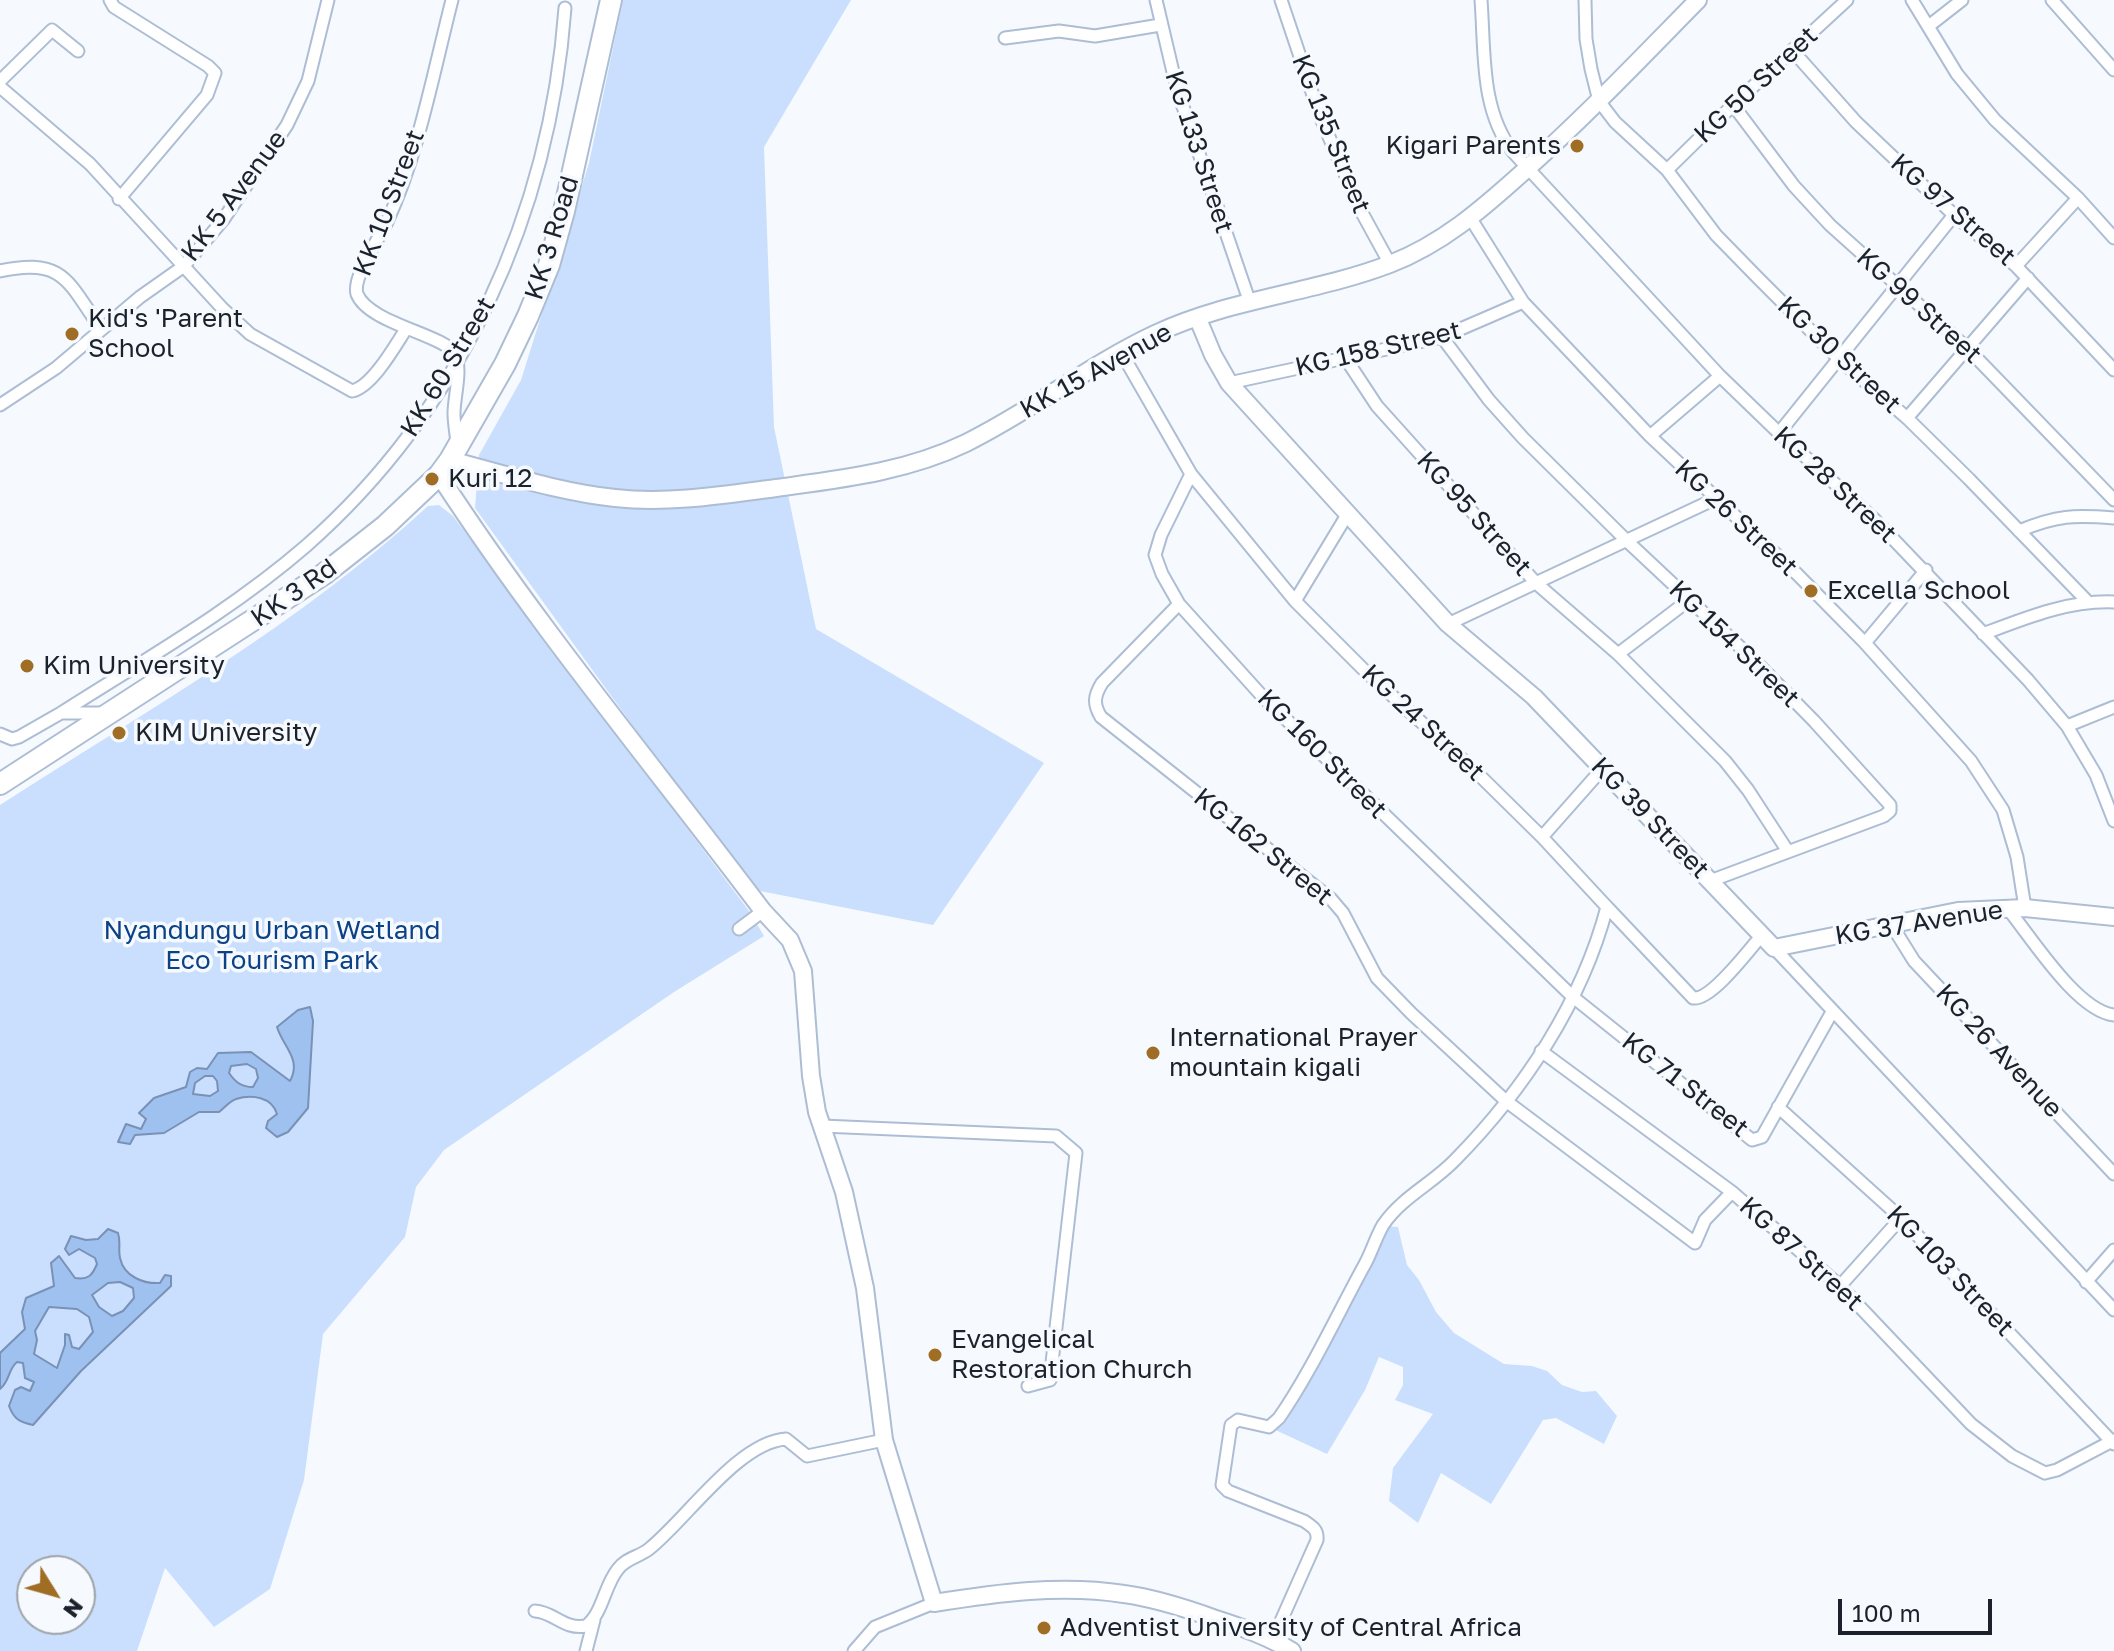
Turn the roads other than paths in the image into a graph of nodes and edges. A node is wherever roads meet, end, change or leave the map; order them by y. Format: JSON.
{"nodes":[{"id":1,"x":110,"y":0,"type":"edge"},
{"id":2,"x":328,"y":0,"type":"edge"},
{"id":3,"x":452,"y":0,"type":"edge"},
{"id":4,"x":611,"y":0,"type":"edge"},
{"id":5,"x":1156,"y":0,"type":"edge"},
{"id":6,"x":1281,"y":0,"type":"edge"},
{"id":7,"x":1481,"y":0,"type":"edge"},
{"id":8,"x":1585,"y":0,"type":"edge"},
{"id":9,"x":1698,"y":0,"type":"edge"},
{"id":10,"x":1847,"y":0,"type":"edge"},
{"id":11,"x":1912,"y":0,"type":"edge"},
{"id":12,"x":1962,"y":0,"type":"edge"},
{"id":13,"x":2052,"y":0,"type":"edge"},
{"id":14,"x":565,"y":8,"type":"dead end"},
{"id":15,"x":1160,"y":25,"type":"junction"},
{"id":16,"x":1930,"y":25,"type":"junction"},
{"id":17,"x":1005,"y":38,"type":"dead end"},
{"id":18,"x":1792,"y":50,"type":"junction"},
{"id":19,"x":78,"y":51,"type":"dead end"},
{"id":20,"x":2114,"y":70,"type":"edge"},
{"id":21,"x":0,"y":81,"type":"edge"},
{"id":22,"x":0,"y":87,"type":"edge"},
{"id":23,"x":1599,"y":101,"type":"junction"},
{"id":24,"x":1733,"y":105,"type":"junction"},
{"id":25,"x":1528,"y":168,"type":"junction"},
{"id":26,"x":1667,"y":170,"type":"junction"},
{"id":27,"x":2078,"y":198,"type":"junction"},
{"id":28,"x":119,"y":199,"type":"junction"},
{"id":29,"x":1954,"y":215,"type":"junction"},
{"id":30,"x":1471,"y":219,"type":"junction"},
{"id":31,"x":2114,"y":238,"type":"edge"},
{"id":32,"x":1390,"y":264,"type":"junction"},
{"id":33,"x":184,"y":266,"type":"junction"},
{"id":34,"x":2016,"y":266,"type":"junction"},
{"id":35,"x":0,"y":271,"type":"edge"},
{"id":36,"x":2028,"y":278,"type":"junction"},
{"id":37,"x":1897,"y":287,"type":"junction"},
{"id":38,"x":1523,"y":302,"type":"junction"},
{"id":39,"x":1250,"y":303,"type":"junction"},
{"id":40,"x":1198,"y":319,"type":"junction"},
{"id":41,"x":101,"y":329,"type":"junction"},
{"id":42,"x":406,"y":329,"type":"junction"},
{"id":43,"x":1442,"y":337,"type":"junction"},
{"id":44,"x":1967,"y":348,"type":"junction"},
{"id":45,"x":1121,"y":352,"type":"junction"},
{"id":46,"x":1346,"y":359,"type":"junction"},
{"id":47,"x":1839,"y":359,"type":"junction"},
{"id":48,"x":458,"y":362,"type":"junction"},
{"id":49,"x":2114,"y":370,"type":"edge"},
{"id":50,"x":1720,"y":376,"type":"junction"},
{"id":51,"x":1229,"y":383,"type":"junction"},
{"id":52,"x":0,"y":405,"type":"edge"},
{"id":53,"x":1907,"y":418,"type":"junction"},
{"id":54,"x":1779,"y":433,"type":"junction"},
{"id":55,"x":1650,"y":436,"type":"junction"},
{"id":56,"x":449,"y":461,"type":"junction"},
{"id":57,"x":1191,"y":474,"type":"junction"},
{"id":58,"x":1715,"y":499,"type":"junction"},
{"id":59,"x":2114,"y":500,"type":"edge"},
{"id":60,"x":1347,"y":515,"type":"junction"},
{"id":61,"x":2114,"y":518,"type":"edge"},
{"id":62,"x":2019,"y":531,"type":"junction"},
{"id":63,"x":1627,"y":541,"type":"junction"},
{"id":64,"x":1926,"y":570,"type":"junction"},
{"id":65,"x":1536,"y":583,"type":"junction"},
{"id":66,"x":1689,"y":600,"type":"junction"},
{"id":67,"x":1295,"y":601,"type":"junction"},
{"id":68,"x":2087,"y":601,"type":"junction"},
{"id":69,"x":2114,"y":602,"type":"edge"},
{"id":70,"x":1179,"y":604,"type":"junction"},
{"id":71,"x":1448,"y":624,"type":"junction"},
{"id":72,"x":1983,"y":634,"type":"junction"},
{"id":73,"x":1865,"y":643,"type":"junction"},
{"id":74,"x":1618,"y":654,"type":"junction"},
{"id":75,"x":2114,"y":707,"type":"edge"},
{"id":76,"x":61,"y":713,"type":"junction"},
{"id":77,"x":107,"y":713,"type":"junction"},
{"id":78,"x":2067,"y":726,"type":"junction"},
{"id":79,"x":0,"y":734,"type":"edge"},
{"id":80,"x":1603,"y":768,"type":"junction"},
{"id":81,"x":0,"y":784,"type":"edge"},
{"id":82,"x":2114,"y":821,"type":"edge"},
{"id":83,"x":1542,"y":837,"type":"junction"},
{"id":84,"x":1787,"y":850,"type":"junction"},
{"id":85,"x":1710,"y":881,"type":"junction"},
{"id":86,"x":1607,"y":907,"type":"junction"},
{"id":87,"x":2017,"y":908,"type":"junction"},
{"id":88,"x":763,"y":911,"type":"junction"},
{"id":89,"x":2114,"y":917,"type":"edge"},
{"id":90,"x":1891,"y":924,"type":"junction"},
{"id":91,"x":739,"y":929,"type":"dead end"},
{"id":92,"x":1768,"y":942,"type":"junction"},
{"id":93,"x":1573,"y":997,"type":"junction"},
{"id":94,"x":1832,"y":1012,"type":"junction"},
{"id":95,"x":2111,"y":1018,"type":"edge"},
{"id":96,"x":1541,"y":1051,"type":"junction"},
{"id":97,"x":1506,"y":1101,"type":"junction"},
{"id":98,"x":1778,"y":1107,"type":"junction"},
{"id":99,"x":822,"y":1126,"type":"junction"},
{"id":100,"x":2114,"y":1174,"type":"edge"},
{"id":101,"x":1732,"y":1192,"type":"junction"},
{"id":102,"x":1901,"y":1218,"type":"junction"},
{"id":103,"x":2114,"y":1250,"type":"edge"},
{"id":104,"x":2086,"y":1282,"type":"junction"},
{"id":105,"x":1840,"y":1286,"type":"junction"},
{"id":106,"x":2114,"y":1310,"type":"edge"},
{"id":107,"x":1028,"y":1386,"type":"dead end"},
{"id":108,"x":884,"y":1440,"type":"junction"},
{"id":109,"x":2113,"y":1441,"type":"edge"},
{"id":110,"x":934,"y":1603,"type":"junction"},
{"id":111,"x":535,"y":1611,"type":"dead end"},
{"id":112,"x":594,"y":1620,"type":"junction"},
{"id":113,"x":578,"y":1628,"type":"junction"},
{"id":114,"x":1273,"y":1639,"type":"junction"},
{"id":115,"x":587,"y":1650,"type":"edge"},
{"id":116,"x":854,"y":1651,"type":"edge"},
{"id":117,"x":1292,"y":1651,"type":"edge"}],
"edges":[{"from":1,"to":28,"type":"street"},
{"from":2,"to":33,"type":"street","name":"KK 5 Avenue"},
{"from":3,"to":42,"type":"street","name":"KK 10 Street"},
{"from":4,"to":56,"type":"highway","name":"KK 3 Road"},
{"from":5,"to":15,"type":"street","name":"KG 133 Street"},
{"from":6,"to":32,"type":"street","name":"KG 135 Street"},
{"from":7,"to":25,"type":"street","name":"KG 28 Street"},
{"from":8,"to":23,"type":"street"},
{"from":9,"to":23,"type":"street","name":"KK 15 Avenue"},
{"from":10,"to":18,"type":"street","name":"KG 50 Street"},
{"from":11,"to":16,"type":"street"},
{"from":12,"to":16,"type":"street"},
{"from":13,"to":20,"type":"street"},
{"from":14,"to":48,"type":"street","name":"KK 60 Street"},
{"from":15,"to":17,"type":"street"},
{"from":15,"to":39,"type":"street","name":"KG 133 Street"},
{"from":16,"to":27,"type":"street"},
{"from":18,"to":24,"type":"street","name":"KG 50 Street"},
{"from":18,"to":29,"type":"street","name":"KG 97 Street"},
{"from":19,"to":21,"type":"street"},
{"from":22,"to":28,"type":"street"},
{"from":23,"to":25,"type":"street","name":"KK 15 Avenue"},
{"from":23,"to":26,"type":"street","name":"KG 30 Street"},
{"from":24,"to":26,"type":"street","name":"KG 50 Street"},
{"from":24,"to":37,"type":"street","name":"KG 99 Street"},
{"from":25,"to":30,"type":"street","name":"KK 15 Avenue"},
{"from":25,"to":50,"type":"street","name":"KG 28 Street"},
{"from":26,"to":47,"type":"street","name":"KG 30 Street"},
{"from":27,"to":31,"type":"street"},
{"from":27,"to":34,"type":"street"},
{"from":28,"to":33,"type":"street"},
{"from":29,"to":34,"type":"street","name":"KG 97 Street"},
{"from":29,"to":37,"type":"street"},
{"from":30,"to":32,"type":"street","name":"KK 15 Avenue"},
{"from":30,"to":38,"type":"street","name":"KG 26 Street"},
{"from":32,"to":39,"type":"street","name":"KK 15 Avenue"},
{"from":33,"to":41,"type":"street","name":"KK 5 Avenue"},
{"from":33,"to":42,"type":"street"},
{"from":34,"to":36,"type":"street","name":"KG 97 Street"},
{"from":35,"to":41,"type":"street"},
{"from":36,"to":44,"type":"street"},
{"from":36,"to":49,"type":"street","name":"KG 97 Street"},
{"from":37,"to":44,"type":"street","name":"KG 99 Street"},
{"from":37,"to":47,"type":"street"},
{"from":38,"to":43,"type":"street","name":"KG 158 Street"},
{"from":38,"to":55,"type":"street","name":"KG 26 Street"},
{"from":39,"to":40,"type":"street","name":"KK 15 Avenue"},
{"from":40,"to":45,"type":"street","name":"KK 15 Avenue"},
{"from":40,"to":51,"type":"street","name":"KG 39 Street"},
{"from":41,"to":52,"type":"street","name":"KK 5 Avenue"},
{"from":42,"to":48,"type":"street","name":"KK 10 Street"},
{"from":43,"to":46,"type":"street","name":"KG 158 Street"},
{"from":43,"to":63,"type":"street","name":"KG 154 Street"},
{"from":44,"to":53,"type":"street"},
{"from":44,"to":59,"type":"street","name":"KG 99 Street"},
{"from":45,"to":56,"type":"street","name":"KK 15 Avenue"},
{"from":45,"to":57,"type":"street","name":"KG 24 Street"},
{"from":46,"to":51,"type":"street","name":"KG 158 Street"},
{"from":46,"to":65,"type":"street","name":"KG 95 Street"},
{"from":47,"to":53,"type":"street","name":"KG 30 Street"},
{"from":47,"to":54,"type":"street"},
{"from":48,"to":56,"type":"street"},
{"from":48,"to":76,"type":"street","name":"KK 60 Street"},
{"from":50,"to":54,"type":"street","name":"KG 28 Street"},
{"from":50,"to":55,"type":"street"},
{"from":51,"to":60,"type":"street","name":"KG 39 Street"},
{"from":53,"to":62,"type":"street","name":"KG 30 Street"},
{"from":54,"to":64,"type":"street","name":"KG 28 Street"},
{"from":55,"to":58,"type":"street","name":"KG 26 Street"},
{"from":56,"to":77,"type":"highway","name":"KK 3 Rd"},
{"from":56,"to":88,"type":"street"},
{"from":57,"to":67,"type":"street","name":"KG 24 Street"},
{"from":57,"to":70,"type":"street","name":"KG 160 Street"},
{"from":58,"to":63,"type":"street"},
{"from":58,"to":73,"type":"street","name":"KG 26 Street"},
{"from":60,"to":67,"type":"street"},
{"from":60,"to":71,"type":"street","name":"KG 39 Street"},
{"from":61,"to":62,"type":"street"},
{"from":62,"to":68,"type":"street","name":"KG 30 Street"},
{"from":63,"to":65,"type":"street"},
{"from":63,"to":66,"type":"street","name":"KG 154 Street"},
{"from":64,"to":72,"type":"street","name":"KG 28 Street"},
{"from":64,"to":73,"type":"street"},
{"from":65,"to":71,"type":"street"},
{"from":65,"to":74,"type":"street","name":"KG 95 Street"},
{"from":66,"to":74,"type":"street"},
{"from":66,"to":84,"type":"street","name":"KG 154 Street"},
{"from":67,"to":83,"type":"street","name":"KG 24 Street"},
{"from":68,"to":69,"type":"street"},
{"from":68,"to":72,"type":"street"},
{"from":70,"to":93,"type":"street","name":"KG 160 Street"},
{"from":70,"to":97,"type":"street","name":"KG 162 Street"},
{"from":71,"to":80,"type":"street","name":"KG 39 Street"},
{"from":72,"to":78,"type":"street","name":"KG 28 Street"},
{"from":73,"to":87,"type":"street","name":"KG 26 Street"},
{"from":74,"to":84,"type":"street","name":"KG 95 Street"},
{"from":75,"to":78,"type":"street"},
{"from":76,"to":77,"type":"street"},
{"from":76,"to":79,"type":"street","name":"KK 60 Street"},
{"from":77,"to":81,"type":"highway","name":"KK 3 Rd"},
{"from":78,"to":82,"type":"street","name":"KG 28 Street"},
{"from":80,"to":83,"type":"street"},
{"from":80,"to":85,"type":"street","name":"KG 39 Street"},
{"from":83,"to":86,"type":"street","name":"KG 24 Street"},
{"from":84,"to":85,"type":"street","name":"KG 154 Street"},
{"from":85,"to":92,"type":"street","name":"KG 39 Street"},
{"from":86,"to":92,"type":"street","name":"KG 24 Street"},
{"from":86,"to":93,"type":"street"},
{"from":87,"to":89,"type":"street","name":"KG 37 Avenue"},
{"from":87,"to":90,"type":"street","name":"KG 37 Avenue"},
{"from":87,"to":95,"type":"street"},
{"from":88,"to":91,"type":"street"},
{"from":88,"to":99,"type":"street"},
{"from":90,"to":92,"type":"street","name":"KG 37 Avenue"},
{"from":90,"to":100,"type":"street","name":"KG 26 Avenue"},
{"from":92,"to":94,"type":"street","name":"KG 39 Street"},
{"from":93,"to":96,"type":"street"},
{"from":93,"to":98,"type":"street","name":"KG 71 Street"},
{"from":94,"to":98,"type":"street","name":"KG 71 Street"},
{"from":94,"to":104,"type":"street","name":"KG 39 Street"},
{"from":96,"to":97,"type":"street"},
{"from":96,"to":101,"type":"street","name":"KG 87 Street"},
{"from":97,"to":101,"type":"street","name":"KG 162 Street"},
{"from":97,"to":114,"type":"street"},
{"from":98,"to":102,"type":"street","name":"KG 103 Street"},
{"from":99,"to":107,"type":"street"},
{"from":99,"to":108,"type":"street"},
{"from":101,"to":105,"type":"street","name":"KG 87 Street"},
{"from":102,"to":105,"type":"street"},
{"from":102,"to":109,"type":"street","name":"KG 103 Street"},
{"from":103,"to":104,"type":"street"},
{"from":104,"to":106,"type":"street","name":"KG 39 Street"},
{"from":105,"to":109,"type":"street","name":"KG 87 Street"},
{"from":108,"to":110,"type":"street"},
{"from":108,"to":112,"type":"street"},
{"from":110,"to":114,"type":"street"},
{"from":110,"to":116,"type":"street"},
{"from":111,"to":113,"type":"street"},
{"from":112,"to":113,"type":"street"},
{"from":112,"to":115,"type":"street"},
{"from":113,"to":115,"type":"street"},
{"from":114,"to":117,"type":"street"}]}
